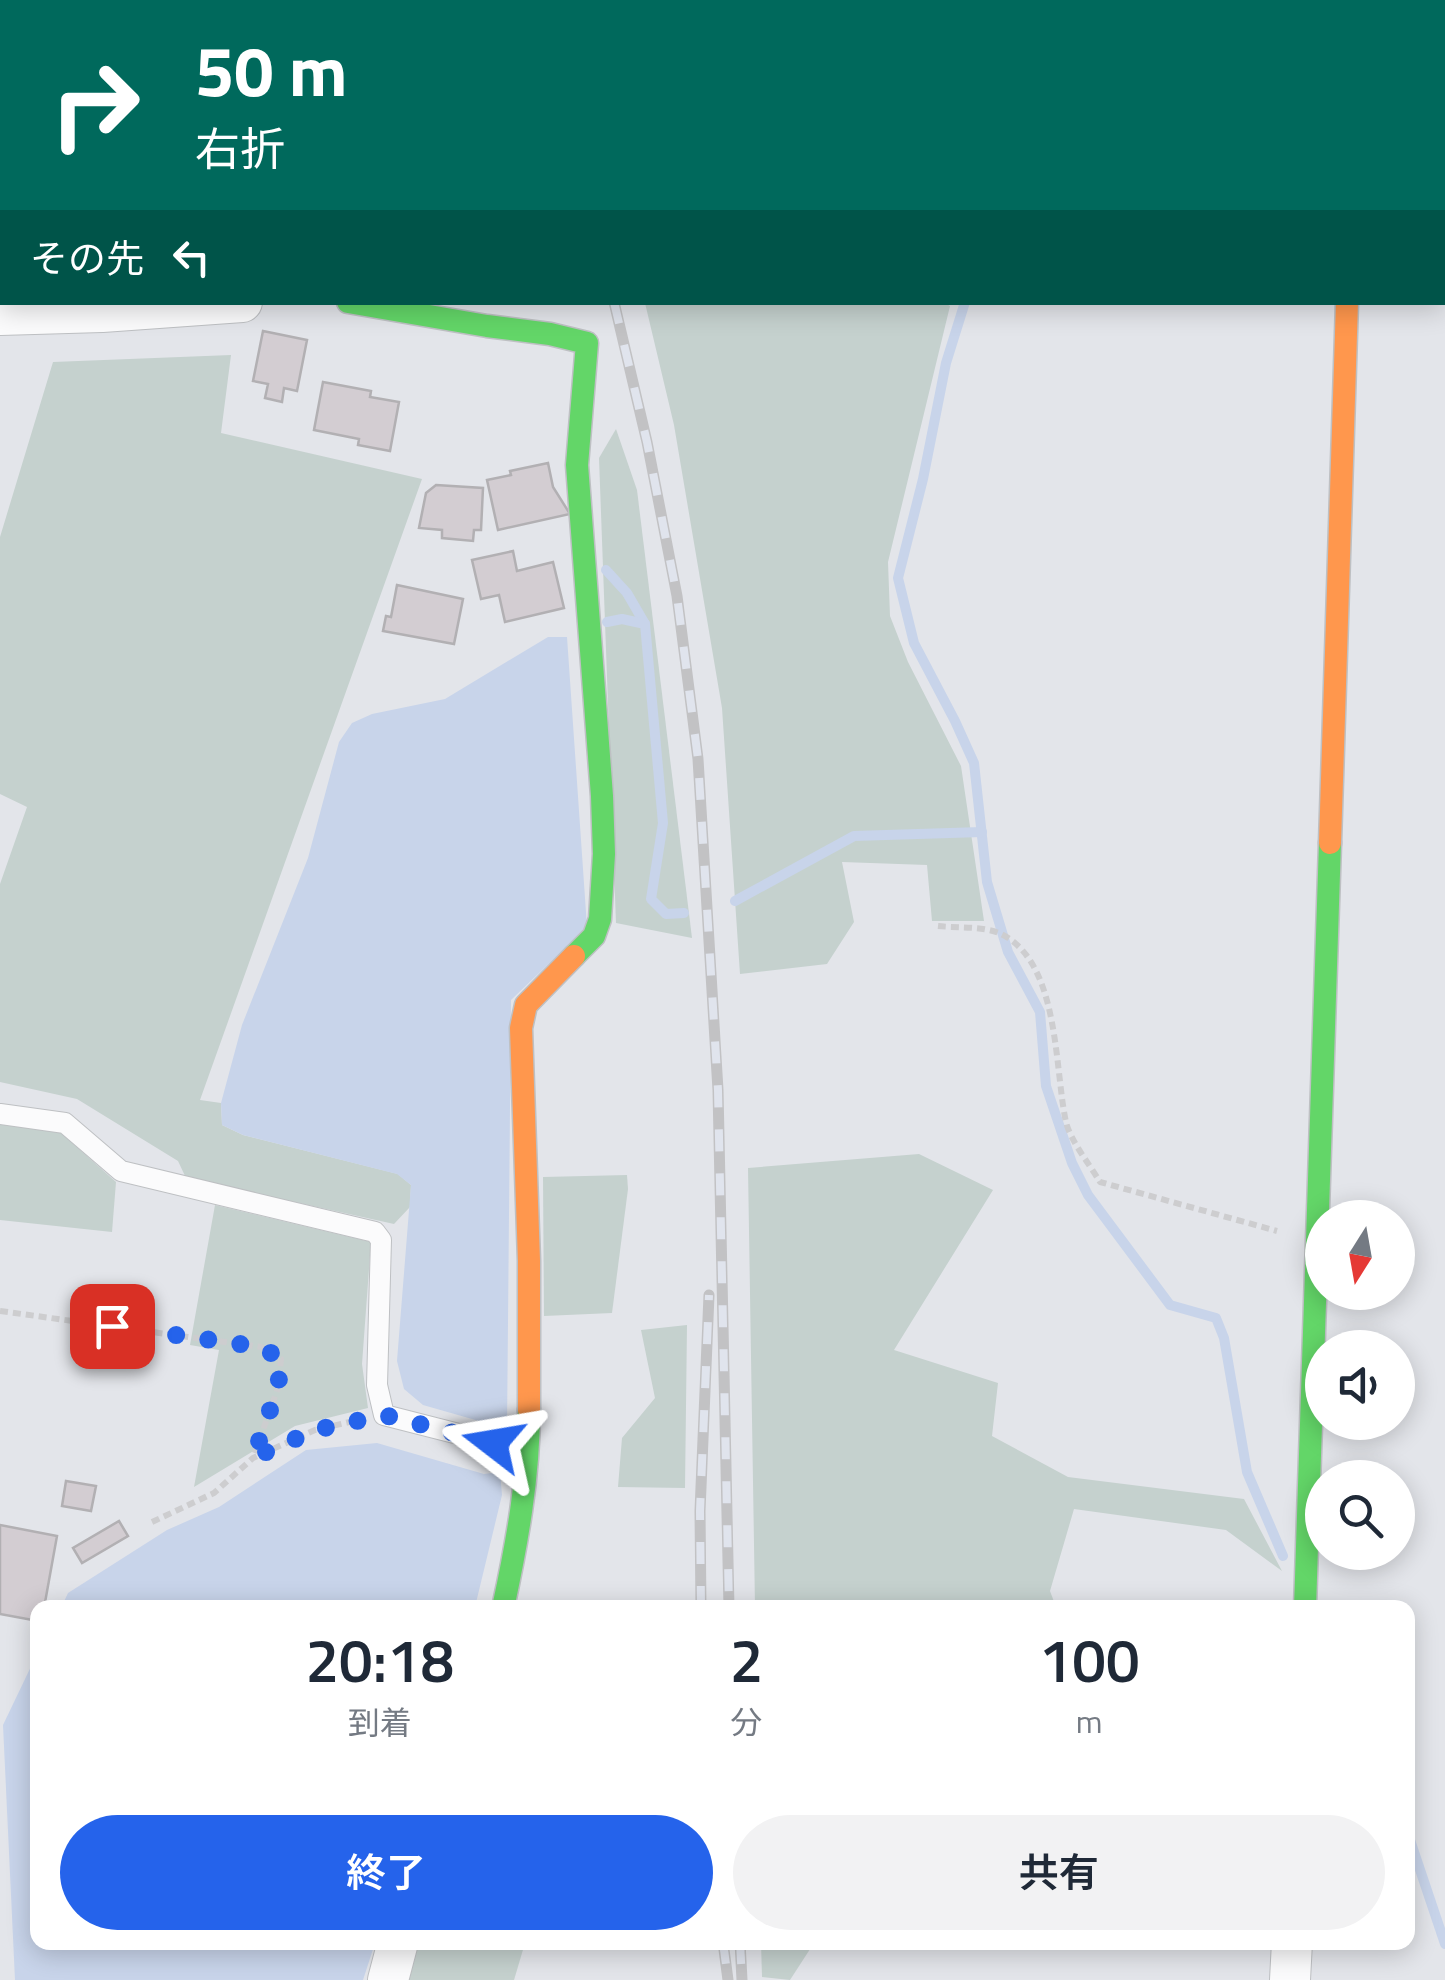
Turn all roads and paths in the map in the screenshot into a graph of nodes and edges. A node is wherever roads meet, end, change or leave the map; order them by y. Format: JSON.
{"nodes":[{"id":1,"x":200,"y":305,"type":"edge"},
{"id":2,"x":370,"y":305,"type":"edge"},
{"id":3,"x":1347,"y":305,"type":"edge"},
{"id":4,"x":0,"y":314,"type":"edge"},
{"id":5,"x":938,"y":926,"type":"dead end"},
{"id":6,"x":0,"y":1114,"type":"edge"},
{"id":7,"x":1318,"y":1200,"type":"edge"},
{"id":8,"x":1305,"y":1239,"type":"edge"},
{"id":9,"x":1315,"y":1310,"type":"edge"},
{"id":10,"x":0,"y":1311,"type":"edge"},
{"id":11,"x":384,"y":1415,"type":"junction"},
{"id":12,"x":530,"y":1452,"type":"junction"},
{"id":13,"x":253,"y":1458,"type":"junction"},
{"id":14,"x":152,"y":1522,"type":"dead end"},
{"id":15,"x":505,"y":1600,"type":"edge"},
{"id":16,"x":1305,"y":1600,"type":"edge"},
{"id":17,"x":396,"y":1950,"type":"edge"},
{"id":18,"x":1292,"y":1950,"type":"edge"},
{"id":19,"x":388,"y":1980,"type":"edge"},
{"id":20,"x":1290,"y":1980,"type":"edge"}],
"edges":[{"from":1,"to":4,"type":"street"},
{"from":2,"to":12,"type":"street"},
{"from":3,"to":7,"type":"street"},
{"from":5,"to":8,"type":"path"},
{"from":6,"to":11,"type":"lane"},
{"from":9,"to":16,"type":"street"},
{"from":10,"to":13,"type":"path"},
{"from":11,"to":12,"type":"lane"},
{"from":11,"to":13,"type":"path"},
{"from":12,"to":15,"type":"street"},
{"from":13,"to":14,"type":"path"},
{"from":17,"to":19,"type":"street"},
{"from":18,"to":20,"type":"street"}]}
